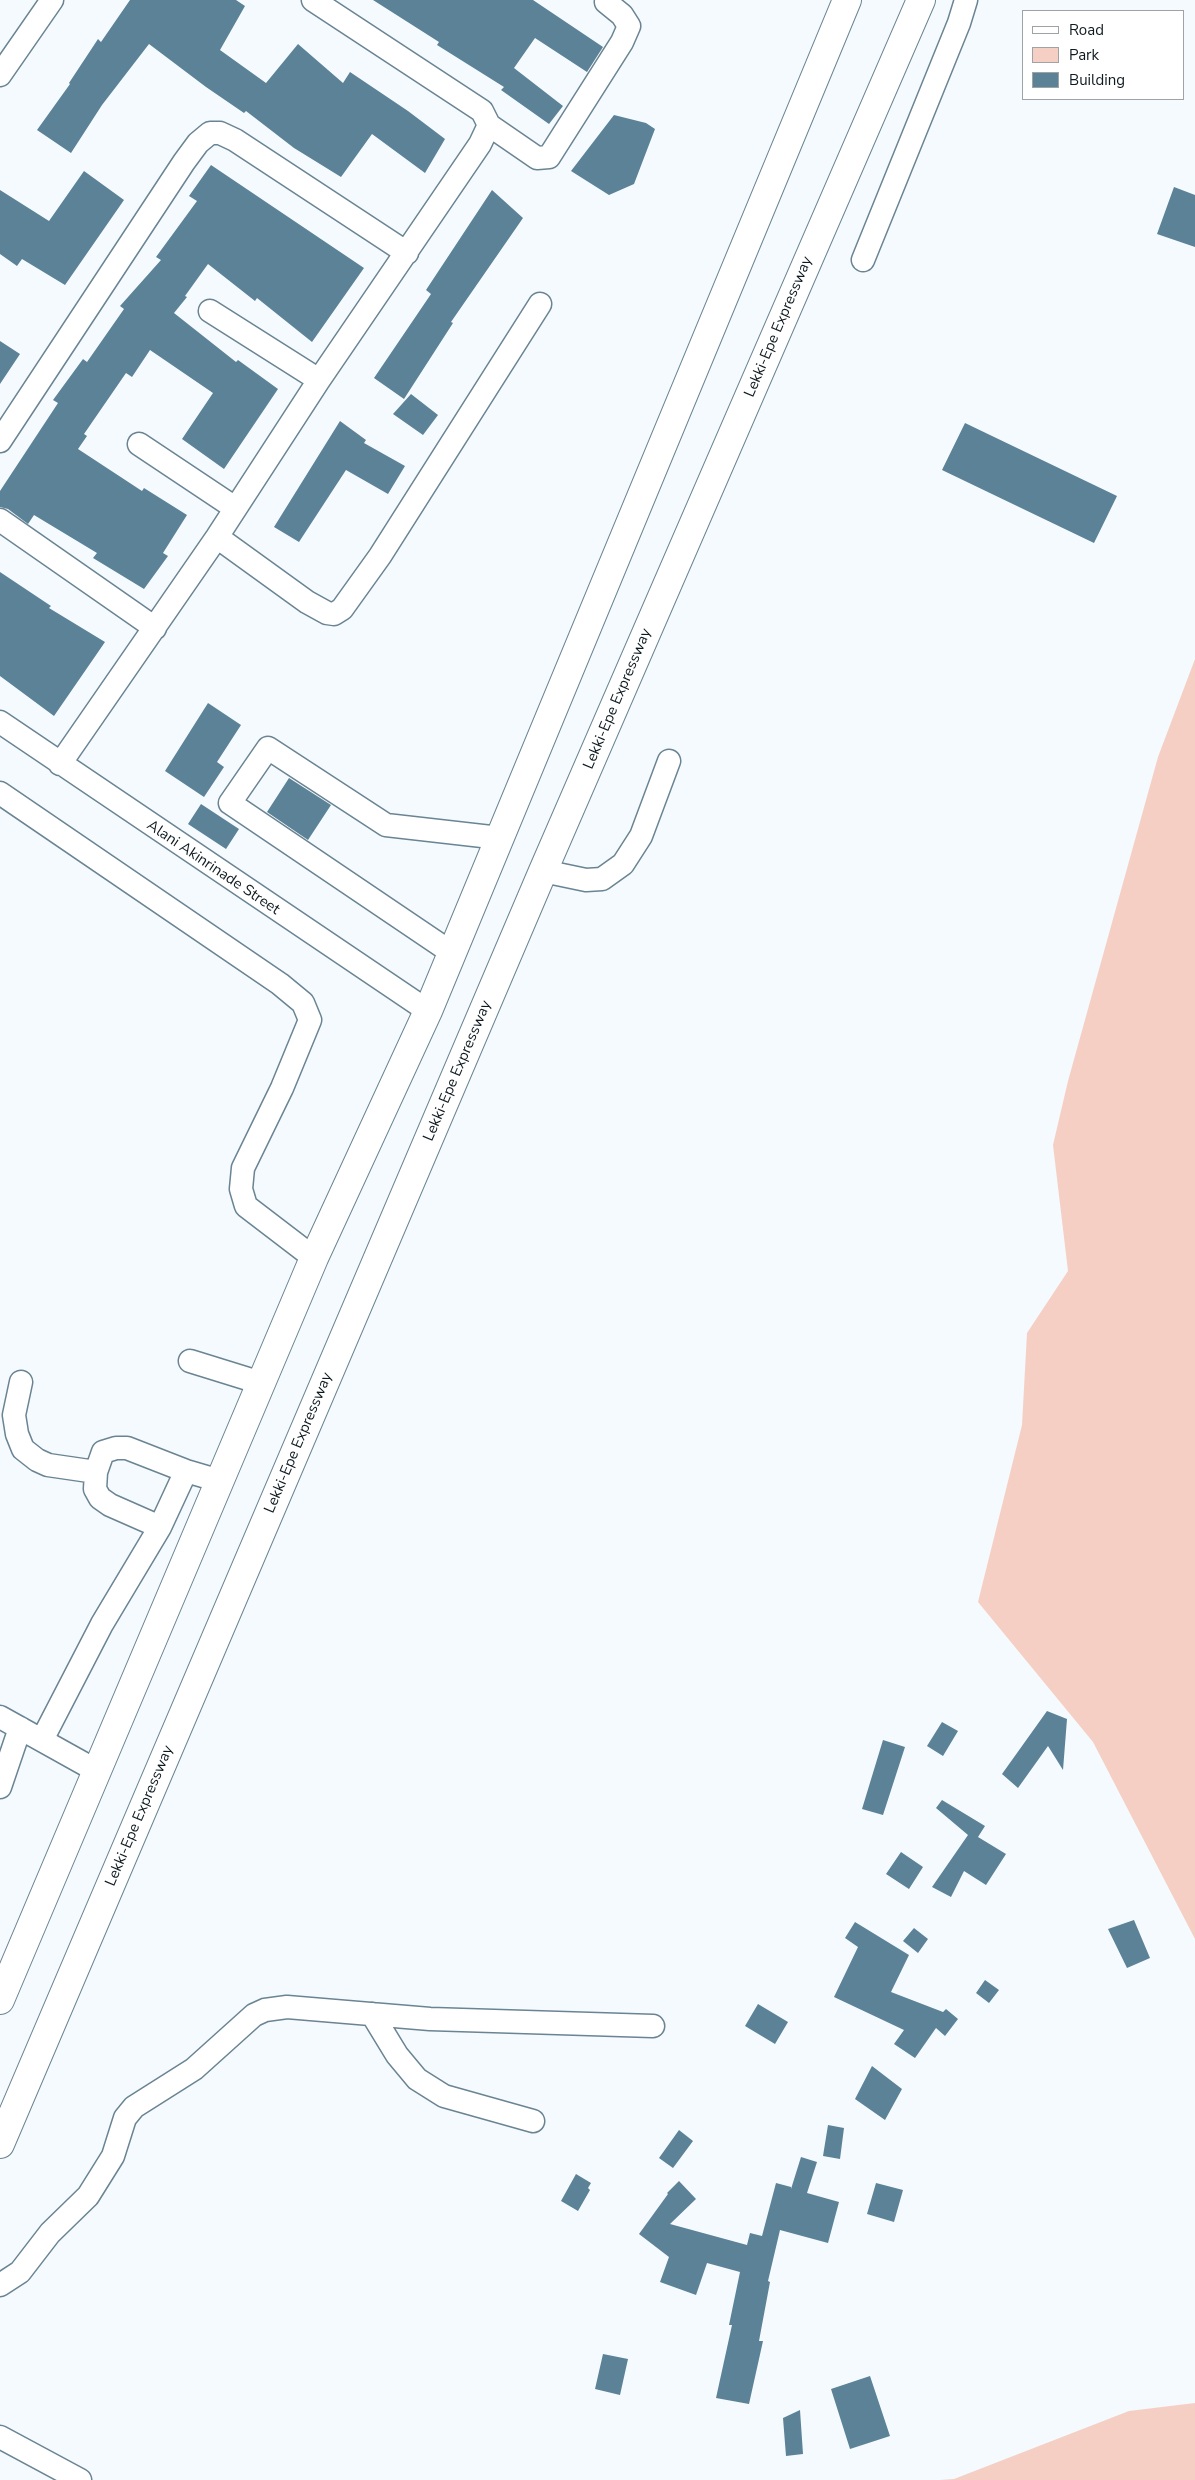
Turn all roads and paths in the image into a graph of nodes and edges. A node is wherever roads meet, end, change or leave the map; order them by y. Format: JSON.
{"nodes":[{"id":1,"x":52,"y":0,"type":"edge"},
{"id":2,"x":314,"y":0,"type":"edge"},
{"id":3,"x":848,"y":0,"type":"edge"},
{"id":4,"x":921,"y":0,"type":"edge"},
{"id":5,"x":966,"y":0,"type":"edge"},
{"id":6,"x":609,"y":1,"type":"edge"},
{"id":7,"x":0,"y":75,"type":"edge"},
{"id":8,"x":489,"y":125,"type":"junction"},
{"id":9,"x":407,"y":253,"type":"junction"},
{"id":10,"x":863,"y":260,"type":"dead end"},
{"id":11,"x":540,"y":304,"type":"dead end"},
{"id":12,"x":210,"y":311,"type":"dead end"},
{"id":13,"x":318,"y":380,"type":"junction"},
{"id":14,"x":0,"y":441,"type":"edge"},
{"id":15,"x":139,"y":444,"type":"dead end"},
{"id":16,"x":235,"y":508,"type":"junction"},
{"id":17,"x":0,"y":520,"type":"edge"},
{"id":18,"x":217,"y":537,"type":"junction"},
{"id":19,"x":155,"y":628,"type":"junction"},
{"id":20,"x":0,"y":722,"type":"edge"},
{"id":21,"x":669,"y":761,"type":"dead end"},
{"id":22,"x":60,"y":764,"type":"junction"},
{"id":23,"x":0,"y":793,"type":"edge"},
{"id":24,"x":500,"y":838,"type":"junction"},
{"id":25,"x":543,"y":871,"type":"junction"},
{"id":26,"x":452,"y":953,"type":"junction"},
{"id":27,"x":428,"y":1011,"type":"junction"},
{"id":28,"x":314,"y":1258,"type":"junction"},
{"id":29,"x":190,"y":1361,"type":"dead end"},
{"id":30,"x":21,"y":1382,"type":"dead end"},
{"id":31,"x":261,"y":1383,"type":"junction"},
{"id":32,"x":186,"y":1471,"type":"junction"},
{"id":33,"x":96,"y":1472,"type":"junction"},
{"id":34,"x":220,"y":1481,"type":"junction"},
{"id":35,"x":160,"y":1527,"type":"junction"},
{"id":36,"x":0,"y":1717,"type":"edge"},
{"id":37,"x":20,"y":1728,"type":"junction"},
{"id":38,"x":42,"y":1740,"type":"junction"},
{"id":39,"x":97,"y":1771,"type":"junction"},
{"id":40,"x":0,"y":1787,"type":"edge"},
{"id":41,"x":3,"y":1982,"type":"edge"},
{"id":42,"x":372,"y":2014,"type":"junction"},
{"id":43,"x":653,"y":2026,"type":"dead end"},
{"id":44,"x":533,"y":2121,"type":"dead end"},
{"id":45,"x":0,"y":2144,"type":"edge"},
{"id":46,"x":0,"y":2284,"type":"edge"},
{"id":47,"x":0,"y":2437,"type":"edge"},
{"id":48,"x":80,"y":2480,"type":"edge"}],
"edges":[{"from":1,"to":7,"type":"street"},
{"from":2,"to":8,"type":"street"},
{"from":3,"to":24,"type":"highway"},
{"from":4,"to":25,"type":"highway","name":"Lekki-Epe Expressway"},
{"from":5,"to":10,"type":"street"},
{"from":6,"to":8,"type":"street"},
{"from":8,"to":9,"type":"street"},
{"from":9,"to":13,"type":"street"},
{"from":9,"to":14,"type":"street"},
{"from":11,"to":18,"type":"street"},
{"from":12,"to":13,"type":"street"},
{"from":13,"to":16,"type":"street"},
{"from":15,"to":16,"type":"street"},
{"from":16,"to":18,"type":"street"},
{"from":17,"to":19,"type":"street"},
{"from":18,"to":19,"type":"street"},
{"from":19,"to":22,"type":"street"},
{"from":20,"to":22,"type":"street","name":"Alani Akinrinade Street"},
{"from":21,"to":25,"type":"street"},
{"from":22,"to":27,"type":"street","name":"Alani Akinrinade Street"},
{"from":23,"to":28,"type":"street"},
{"from":24,"to":26,"type":"highway"},
{"from":24,"to":26,"type":"street"},
{"from":25,"to":45,"type":"highway","name":"Lekki-Epe Expressway"},
{"from":26,"to":27,"type":"highway"},
{"from":27,"to":28,"type":"highway"},
{"from":28,"to":31,"type":"highway"},
{"from":29,"to":31,"type":"street"},
{"from":30,"to":33,"type":"street"},
{"from":31,"to":34,"type":"highway"},
{"from":32,"to":33,"type":"street"},
{"from":32,"to":34,"type":"street"},
{"from":32,"to":35,"type":"street"},
{"from":33,"to":35,"type":"street"},
{"from":34,"to":39,"type":"highway"},
{"from":35,"to":38,"type":"street"},
{"from":36,"to":37,"type":"street"},
{"from":37,"to":38,"type":"street"},
{"from":37,"to":40,"type":"street"},
{"from":38,"to":39,"type":"street"},
{"from":39,"to":41,"type":"highway"},
{"from":42,"to":43,"type":"street"},
{"from":42,"to":44,"type":"street"},
{"from":42,"to":46,"type":"street"},
{"from":47,"to":48,"type":"street"}]}
